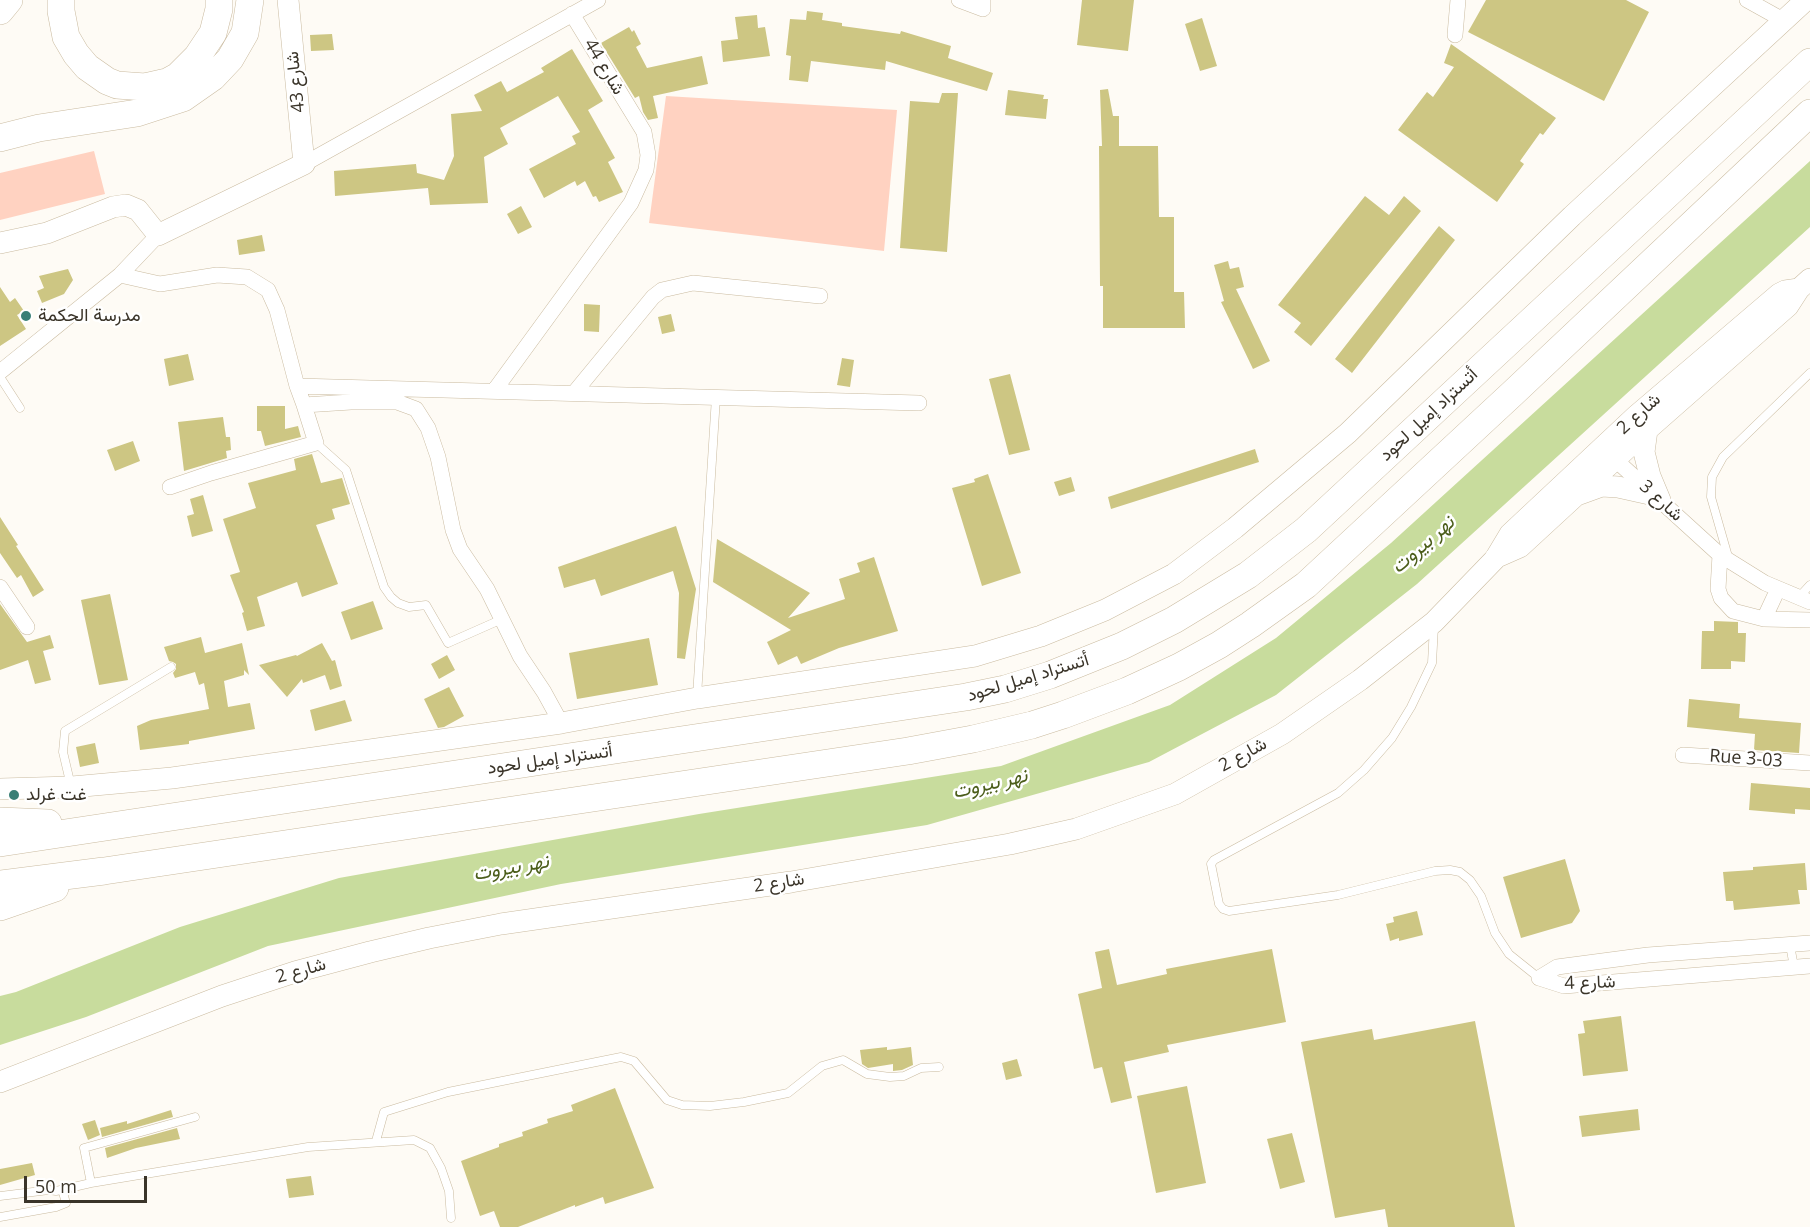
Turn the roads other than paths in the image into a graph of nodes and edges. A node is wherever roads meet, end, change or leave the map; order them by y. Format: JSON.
{"nodes":[{"id":1,"x":9,"y":0,"type":"edge"},
{"id":2,"x":61,"y":0,"type":"edge"},
{"id":3,"x":219,"y":0,"type":"edge"},
{"id":4,"x":250,"y":0,"type":"edge"},
{"id":5,"x":288,"y":0,"type":"edge"},
{"id":6,"x":598,"y":0,"type":"edge"},
{"id":7,"x":958,"y":0,"type":"edge"},
{"id":8,"x":1458,"y":0,"type":"edge"},
{"id":9,"x":1747,"y":0,"type":"edge"},
{"id":10,"x":1806,"y":0,"type":"edge"},
{"id":11,"x":983,"y":5,"type":"edge"},
{"id":12,"x":0,"y":11,"type":"edge"},
{"id":13,"x":572,"y":14,"type":"junction"},
{"id":14,"x":1783,"y":20,"type":"junction"},
{"id":15,"x":1455,"y":35,"type":"dead end"},
{"id":16,"x":1810,"y":62,"type":"edge"},
{"id":17,"x":1806,"y":119,"type":"edge"},
{"id":18,"x":0,"y":138,"type":"edge"},
{"id":19,"x":304,"y":164,"type":"junction"},
{"id":20,"x":158,"y":234,"type":"junction"},
{"id":21,"x":0,"y":243,"type":"edge"},
{"id":22,"x":120,"y":275,"type":"junction"},
{"id":23,"x":1804,"y":284,"type":"edge"},
{"id":24,"x":820,"y":296,"type":"dead end"},
{"id":25,"x":0,"y":372,"type":"edge"},
{"id":26,"x":1810,"y":372,"type":"edge"},
{"id":27,"x":0,"y":377,"type":"edge"},
{"id":28,"x":297,"y":386,"type":"junction"},
{"id":29,"x":495,"y":391,"type":"junction"},
{"id":30,"x":574,"y":393,"type":"junction"},
{"id":31,"x":716,"y":397,"type":"junction"},
{"id":32,"x":920,"y":403,"type":"dead end"},
{"id":33,"x":304,"y":405,"type":"junction"},
{"id":34,"x":20,"y":408,"type":"dead end"},
{"id":35,"x":1647,"y":429,"type":"junction"},
{"id":36,"x":316,"y":443,"type":"junction"},
{"id":37,"x":1609,"y":454,"type":"junction"},
{"id":38,"x":170,"y":487,"type":"dead end"},
{"id":39,"x":1657,"y":498,"type":"junction"},
{"id":40,"x":1569,"y":500,"type":"junction"},
{"id":41,"x":1725,"y":558,"type":"junction"},
{"id":42,"x":1495,"y":559,"type":"junction"},
{"id":43,"x":1810,"y":585,"type":"edge"},
{"id":44,"x":0,"y":587,"type":"edge"},
{"id":45,"x":1778,"y":589,"type":"junction"},
{"id":46,"x":1805,"y":600,"type":"edge"},
{"id":47,"x":500,"y":620,"type":"junction"},
{"id":48,"x":1764,"y":620,"type":"junction"},
{"id":49,"x":1810,"y":620,"type":"edge"},
{"id":50,"x":1434,"y":622,"type":"junction"},
{"id":51,"x":27,"y":627,"type":"dead end"},
{"id":52,"x":171,"y":668,"type":"dead end"},
{"id":53,"x":697,"y":698,"type":"junction"},
{"id":54,"x":561,"y":723,"type":"junction"},
{"id":55,"x":1683,"y":755,"type":"dead end"},
{"id":56,"x":1810,"y":763,"type":"edge"},
{"id":57,"x":72,"y":787,"type":"junction"},
{"id":58,"x":0,"y":789,"type":"edge"},
{"id":59,"x":0,"y":821,"type":"edge"},
{"id":60,"x":109,"y":825,"type":"junction"},
{"id":61,"x":0,"y":843,"type":"edge"},
{"id":62,"x":104,"y":871,"type":"junction"},
{"id":63,"x":0,"y":884,"type":"edge"},
{"id":64,"x":0,"y":907,"type":"edge"},
{"id":65,"x":1810,"y":943,"type":"edge"},
{"id":66,"x":1790,"y":945,"type":"junction"},
{"id":67,"x":1810,"y":966,"type":"edge"},
{"id":68,"x":1794,"y":968,"type":"junction"},
{"id":69,"x":1539,"y":978,"type":"junction"},
{"id":70,"x":939,"y":1067,"type":"dead end"},
{"id":71,"x":0,"y":1082,"type":"edge"},
{"id":72,"x":195,"y":1117,"type":"dead end"},
{"id":73,"x":376,"y":1141,"type":"junction"},
{"id":74,"x":91,"y":1183,"type":"junction"},
{"id":75,"x":62,"y":1190,"type":"junction"},
{"id":76,"x":0,"y":1196,"type":"edge"},
{"id":77,"x":0,"y":1217,"type":"edge"},
{"id":78,"x":452,"y":1218,"type":"dead end"}],
"edges":[{"from":1,"to":12,"type":"highway"},
{"from":2,"to":3,"type":"highway"},
{"from":4,"to":18,"type":"highway"},
{"from":5,"to":19,"type":"street","name":"شارع 43"},
{"from":6,"to":13,"type":"street"},
{"from":7,"to":11,"type":"street"},
{"from":8,"to":15,"type":"street"},
{"from":9,"to":14,"type":"street"},
{"from":10,"to":14,"type":"street"},
{"from":13,"to":19,"type":"street"},
{"from":13,"to":29,"type":"street","name":"شارع 44"},
{"from":14,"to":53,"type":"street"},
{"from":16,"to":60,"type":"highway","name":"أتستراد إميل لحود"},
{"from":17,"to":62,"type":"highway"},
{"from":19,"to":20,"type":"street"},
{"from":20,"to":21,"type":"street"},
{"from":20,"to":22,"type":"street"},
{"from":22,"to":25,"type":"street"},
{"from":22,"to":28,"type":"street"},
{"from":23,"to":35,"type":"street","name":"شارع 2"},
{"from":23,"to":37,"type":"street","name":"شارع 2"},
{"from":24,"to":30,"type":"street"},
{"from":26,"to":41,"type":"lane"},
{"from":27,"to":34,"type":"lane"},
{"from":28,"to":29,"type":"street"},
{"from":28,"to":33,"type":"street"},
{"from":29,"to":30,"type":"street"},
{"from":30,"to":31,"type":"street"},
{"from":31,"to":32,"type":"street"},
{"from":31,"to":53,"type":"lane"},
{"from":33,"to":36,"type":"street"},
{"from":33,"to":47,"type":"street"},
{"from":35,"to":37,"type":"street","name":"شارع 2"},
{"from":35,"to":39,"type":"street"},
{"from":36,"to":38,"type":"street"},
{"from":36,"to":47,"type":"lane"},
{"from":37,"to":39,"type":"street","name":"شارع 3"},
{"from":37,"to":40,"type":"street","name":"شارع 2"},
{"from":37,"to":42,"type":"street","name":"شارع 2"},
{"from":39,"to":40,"type":"street"},
{"from":39,"to":41,"type":"street","name":"شارع 3"},
{"from":40,"to":42,"type":"street","name":"شارع 2"},
{"from":41,"to":45,"type":"street","name":"شارع 3"},
{"from":41,"to":48,"type":"street"},
{"from":42,"to":50,"type":"street","name":"شارع 2"},
{"from":43,"to":46,"type":"lane"},
{"from":44,"to":51,"type":"street"},
{"from":45,"to":46,"type":"street","name":"شارع 3"},
{"from":45,"to":48,"type":"street"},
{"from":47,"to":54,"type":"street"},
{"from":48,"to":49,"type":"street"},
{"from":50,"to":69,"type":"lane"},
{"from":50,"to":71,"type":"street","name":"شارع 2"},
{"from":52,"to":57,"type":"lane"},
{"from":53,"to":54,"type":"street"},
{"from":54,"to":57,"type":"street"},
{"from":55,"to":56,"type":"street","name":"Rue 3-03"},
{"from":57,"to":58,"type":"street"},
{"from":59,"to":60,"type":"highway"},
{"from":60,"to":61,"type":"highway","name":"أتستراد إميل لحود"},
{"from":62,"to":63,"type":"highway"},
{"from":62,"to":64,"type":"highway"},
{"from":65,"to":66,"type":"street","name":"شارع 4"},
{"from":66,"to":68,"type":"lane"},
{"from":66,"to":69,"type":"street","name":"شارع 4"},
{"from":67,"to":68,"type":"street","name":"شارع 4"},
{"from":68,"to":69,"type":"street","name":"شارع 4"},
{"from":70,"to":73,"type":"lane"},
{"from":72,"to":74,"type":"lane"},
{"from":73,"to":74,"type":"lane"},
{"from":73,"to":78,"type":"lane"},
{"from":74,"to":75,"type":"lane"},
{"from":75,"to":76,"type":"lane"},
{"from":75,"to":77,"type":"lane"}]}
